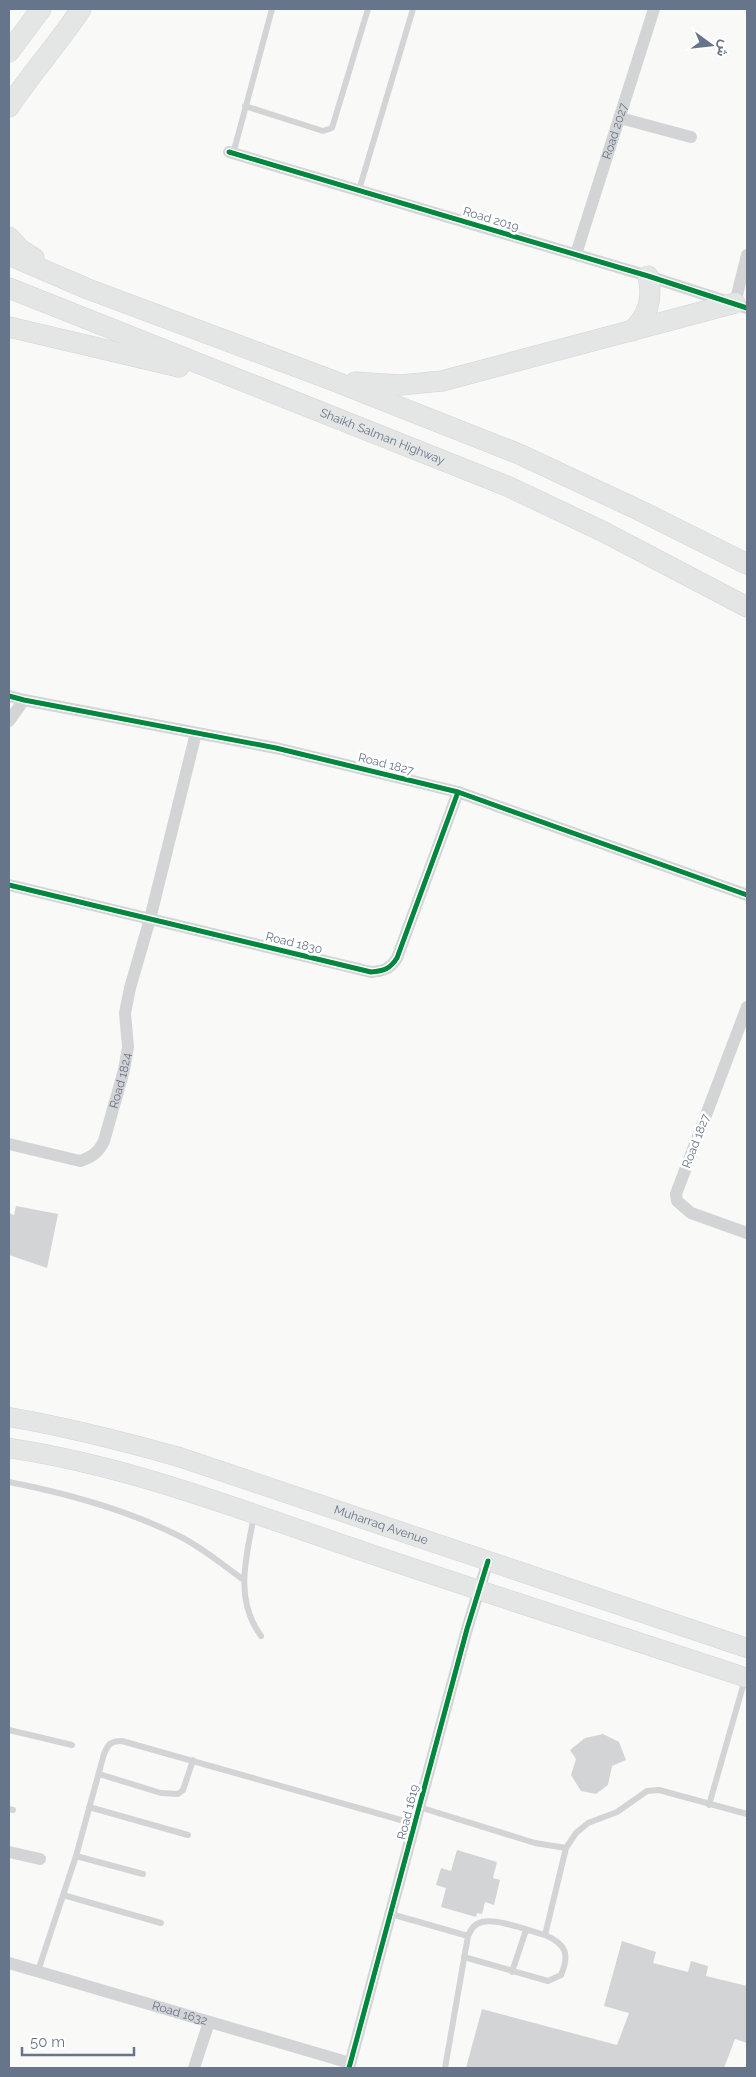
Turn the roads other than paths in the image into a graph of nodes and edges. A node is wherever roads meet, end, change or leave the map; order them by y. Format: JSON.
{"nodes":[{"id":1,"x":31,"y":9,"type":"edge"},
{"id":2,"x":41,"y":9,"type":"edge"},
{"id":3,"x":82,"y":9,"type":"edge"},
{"id":4,"x":272,"y":9,"type":"edge"},
{"id":5,"x":368,"y":9,"type":"edge"},
{"id":6,"x":413,"y":9,"type":"edge"},
{"id":7,"x":654,"y":9,"type":"edge"},
{"id":8,"x":9,"y":28,"type":"edge"},
{"id":9,"x":9,"y":52,"type":"edge"},
{"id":10,"x":245,"y":106,"type":"junction"},
{"id":11,"x":9,"y":107,"type":"edge"},
{"id":12,"x":620,"y":118,"type":"junction"},
{"id":13,"x":691,"y":138,"type":"dead end"},
{"id":14,"x":231,"y":153,"type":"joint"},
{"id":15,"x":359,"y":190,"type":"junction"},
{"id":16,"x":9,"y":237,"type":"edge"},
{"id":17,"x":576,"y":254,"type":"junction"},
{"id":18,"x":747,"y":255,"type":"edge"},
{"id":19,"x":9,"y":256,"type":"edge"},
{"id":20,"x":648,"y":276,"type":"junction"},
{"id":21,"x":9,"y":288,"type":"edge"},
{"id":22,"x":88,"y":289,"type":"junction"},
{"id":23,"x":741,"y":305,"type":"edge"},
{"id":24,"x":9,"y":327,"type":"edge"},
{"id":25,"x":632,"y":331,"type":"junction"},
{"id":26,"x":329,"y":379,"type":"junction"},
{"id":27,"x":246,"y":383,"type":"junction"},
{"id":28,"x":747,"y":564,"type":"edge"},
{"id":29,"x":747,"y":608,"type":"edge"},
{"id":30,"x":9,"y":696,"type":"edge"},
{"id":31,"x":24,"y":700,"type":"junction"},
{"id":32,"x":9,"y":721,"type":"edge"},
{"id":33,"x":196,"y":733,"type":"junction"},
{"id":34,"x":458,"y":792,"type":"junction"},
{"id":35,"x":9,"y":885,"type":"edge"},
{"id":36,"x":747,"y":896,"type":"edge"},
{"id":37,"x":150,"y":919,"type":"junction"},
{"id":38,"x":747,"y":1007,"type":"edge"},
{"id":39,"x":9,"y":1144,"type":"edge"},
{"id":40,"x":747,"y":1233,"type":"edge"},
{"id":41,"x":9,"y":1417,"type":"edge"},
{"id":42,"x":9,"y":1448,"type":"edge"},
{"id":43,"x":9,"y":1482,"type":"edge"},
{"id":44,"x":254,"y":1514,"type":"junction"},
{"id":45,"x":488,"y":1561,"type":"junction"},
{"id":46,"x":244,"y":1580,"type":"junction"},
{"id":47,"x":479,"y":1591,"type":"junction"},
{"id":48,"x":261,"y":1636,"type":"dead end"},
{"id":49,"x":747,"y":1648,"type":"edge"},
{"id":50,"x":746,"y":1678,"type":"edge"},
{"id":51,"x":9,"y":1730,"type":"edge"},
{"id":52,"x":72,"y":1745,"type":"dead end"},
{"id":53,"x":193,"y":1760,"type":"junction"},
{"id":54,"x":99,"y":1774,"type":"junction"},
{"id":55,"x":710,"y":1805,"type":"junction"},
{"id":56,"x":90,"y":1807,"type":"junction"},
{"id":57,"x":419,"y":1807,"type":"junction"},
{"id":58,"x":747,"y":1814,"type":"edge"},
{"id":59,"x":415,"y":1824,"type":"junction"},
{"id":60,"x":188,"y":1835,"type":"dead end"},
{"id":61,"x":566,"y":1848,"type":"junction"},
{"id":62,"x":9,"y":1852,"type":"edge"},
{"id":63,"x":76,"y":1856,"type":"junction"},
{"id":64,"x":40,"y":1859,"type":"dead end"},
{"id":65,"x":143,"y":1874,"type":"dead end"},
{"id":66,"x":63,"y":1895,"type":"junction"},
{"id":67,"x":391,"y":1914,"type":"junction"},
{"id":68,"x":161,"y":1923,"type":"dead end"},
{"id":69,"x":526,"y":1930,"type":"junction"},
{"id":70,"x":545,"y":1935,"type":"junction"},
{"id":71,"x":468,"y":1936,"type":"junction"},
{"id":72,"x":464,"y":1957,"type":"junction"},
{"id":73,"x":9,"y":1963,"type":"edge"},
{"id":74,"x":38,"y":1971,"type":"junction"},
{"id":75,"x":512,"y":1972,"type":"junction"},
{"id":76,"x":209,"y":2022,"type":"junction"},
{"id":77,"x":350,"y":2066,"type":"edge"},
{"id":78,"x":194,"y":2068,"type":"edge"},
{"id":79,"x":445,"y":2068,"type":"edge"}],
"edges":[{"from":1,"to":8,"type":"main road"},
{"from":2,"to":9,"type":"main road"},
{"from":3,"to":11,"type":"main road"},
{"from":4,"to":10,"type":"lane"},
{"from":5,"to":10,"type":"lane"},
{"from":6,"to":15,"type":"lane"},
{"from":7,"to":12,"type":"street","name":"Road 2027"},
{"from":10,"to":14,"type":"lane"},
{"from":12,"to":13,"type":"street"},
{"from":12,"to":17,"type":"street","name":"Road 2027"},
{"from":14,"to":15,"type":"street","name":"Road 2019"},
{"from":15,"to":17,"type":"street","name":"Road 2019"},
{"from":16,"to":22,"type":"main road"},
{"from":17,"to":20,"type":"street","name":"Road 2019"},
{"from":18,"to":23,"type":"street"},
{"from":19,"to":22,"type":"main road"},
{"from":20,"to":23,"type":"street","name":"Road 2019"},
{"from":20,"to":25,"type":"main road"},
{"from":21,"to":27,"type":"main road","name":"Shaikh Salman Highway"},
{"from":22,"to":26,"type":"main road"},
{"from":23,"to":25,"type":"main road"},
{"from":24,"to":27,"type":"main road"},
{"from":25,"to":26,"type":"main road"},
{"from":26,"to":28,"type":"main road"},
{"from":27,"to":29,"type":"main road","name":"Shaikh Salman Highway"},
{"from":30,"to":31,"type":"street","name":"Road 1827"},
{"from":31,"to":32,"type":"street"},
{"from":31,"to":33,"type":"street","name":"Road 1827"},
{"from":33,"to":34,"type":"street","name":"Road 1827"},
{"from":33,"to":37,"type":"street","name":"Road 1824"},
{"from":34,"to":36,"type":"street","name":"Road 1827"},
{"from":34,"to":37,"type":"street","name":"Road 1830"},
{"from":35,"to":37,"type":"street","name":"Road 1830"},
{"from":37,"to":39,"type":"street","name":"Road 1824"},
{"from":38,"to":40,"type":"street","name":"Road 1827"},
{"from":41,"to":45,"type":"main road","name":"Muharraq Avenue"},
{"from":42,"to":44,"type":"main road"},
{"from":43,"to":46,"type":"lane"},
{"from":44,"to":46,"type":"lane"},
{"from":44,"to":47,"type":"main road"},
{"from":45,"to":47,"type":"street","name":"Road 1619"},
{"from":45,"to":49,"type":"main road","name":"Muharraq Avenue"},
{"from":46,"to":48,"type":"lane"},
{"from":47,"to":50,"type":"main road"},
{"from":47,"to":57,"type":"street","name":"Road 1619"},
{"from":50,"to":55,"type":"lane"},
{"from":51,"to":52,"type":"lane"},
{"from":53,"to":54,"type":"lane"},
{"from":53,"to":54,"type":"lane"},
{"from":53,"to":59,"type":"lane"},
{"from":54,"to":56,"type":"lane"},
{"from":55,"to":58,"type":"lane"},
{"from":55,"to":61,"type":"lane"},
{"from":56,"to":60,"type":"lane"},
{"from":56,"to":63,"type":"lane"},
{"from":57,"to":59,"type":"street","name":"Road 1619"},
{"from":57,"to":61,"type":"lane"},
{"from":59,"to":67,"type":"street","name":"Road 1619"},
{"from":61,"to":70,"type":"lane"},
{"from":62,"to":64,"type":"street"},
{"from":63,"to":65,"type":"lane"},
{"from":63,"to":66,"type":"lane"},
{"from":66,"to":68,"type":"lane"},
{"from":66,"to":74,"type":"lane"},
{"from":67,"to":71,"type":"lane"},
{"from":67,"to":77,"type":"street","name":"Road 1619"},
{"from":69,"to":70,"type":"lane"},
{"from":69,"to":71,"type":"lane"},
{"from":69,"to":75,"type":"lane"},
{"from":70,"to":75,"type":"lane"},
{"from":71,"to":72,"type":"lane"},
{"from":72,"to":75,"type":"lane"},
{"from":72,"to":79,"type":"lane"},
{"from":73,"to":74,"type":"street","name":"Road 1632"},
{"from":74,"to":76,"type":"street","name":"Road 1632"},
{"from":76,"to":77,"type":"street","name":"Road 1632"},
{"from":76,"to":78,"type":"street"}]}
